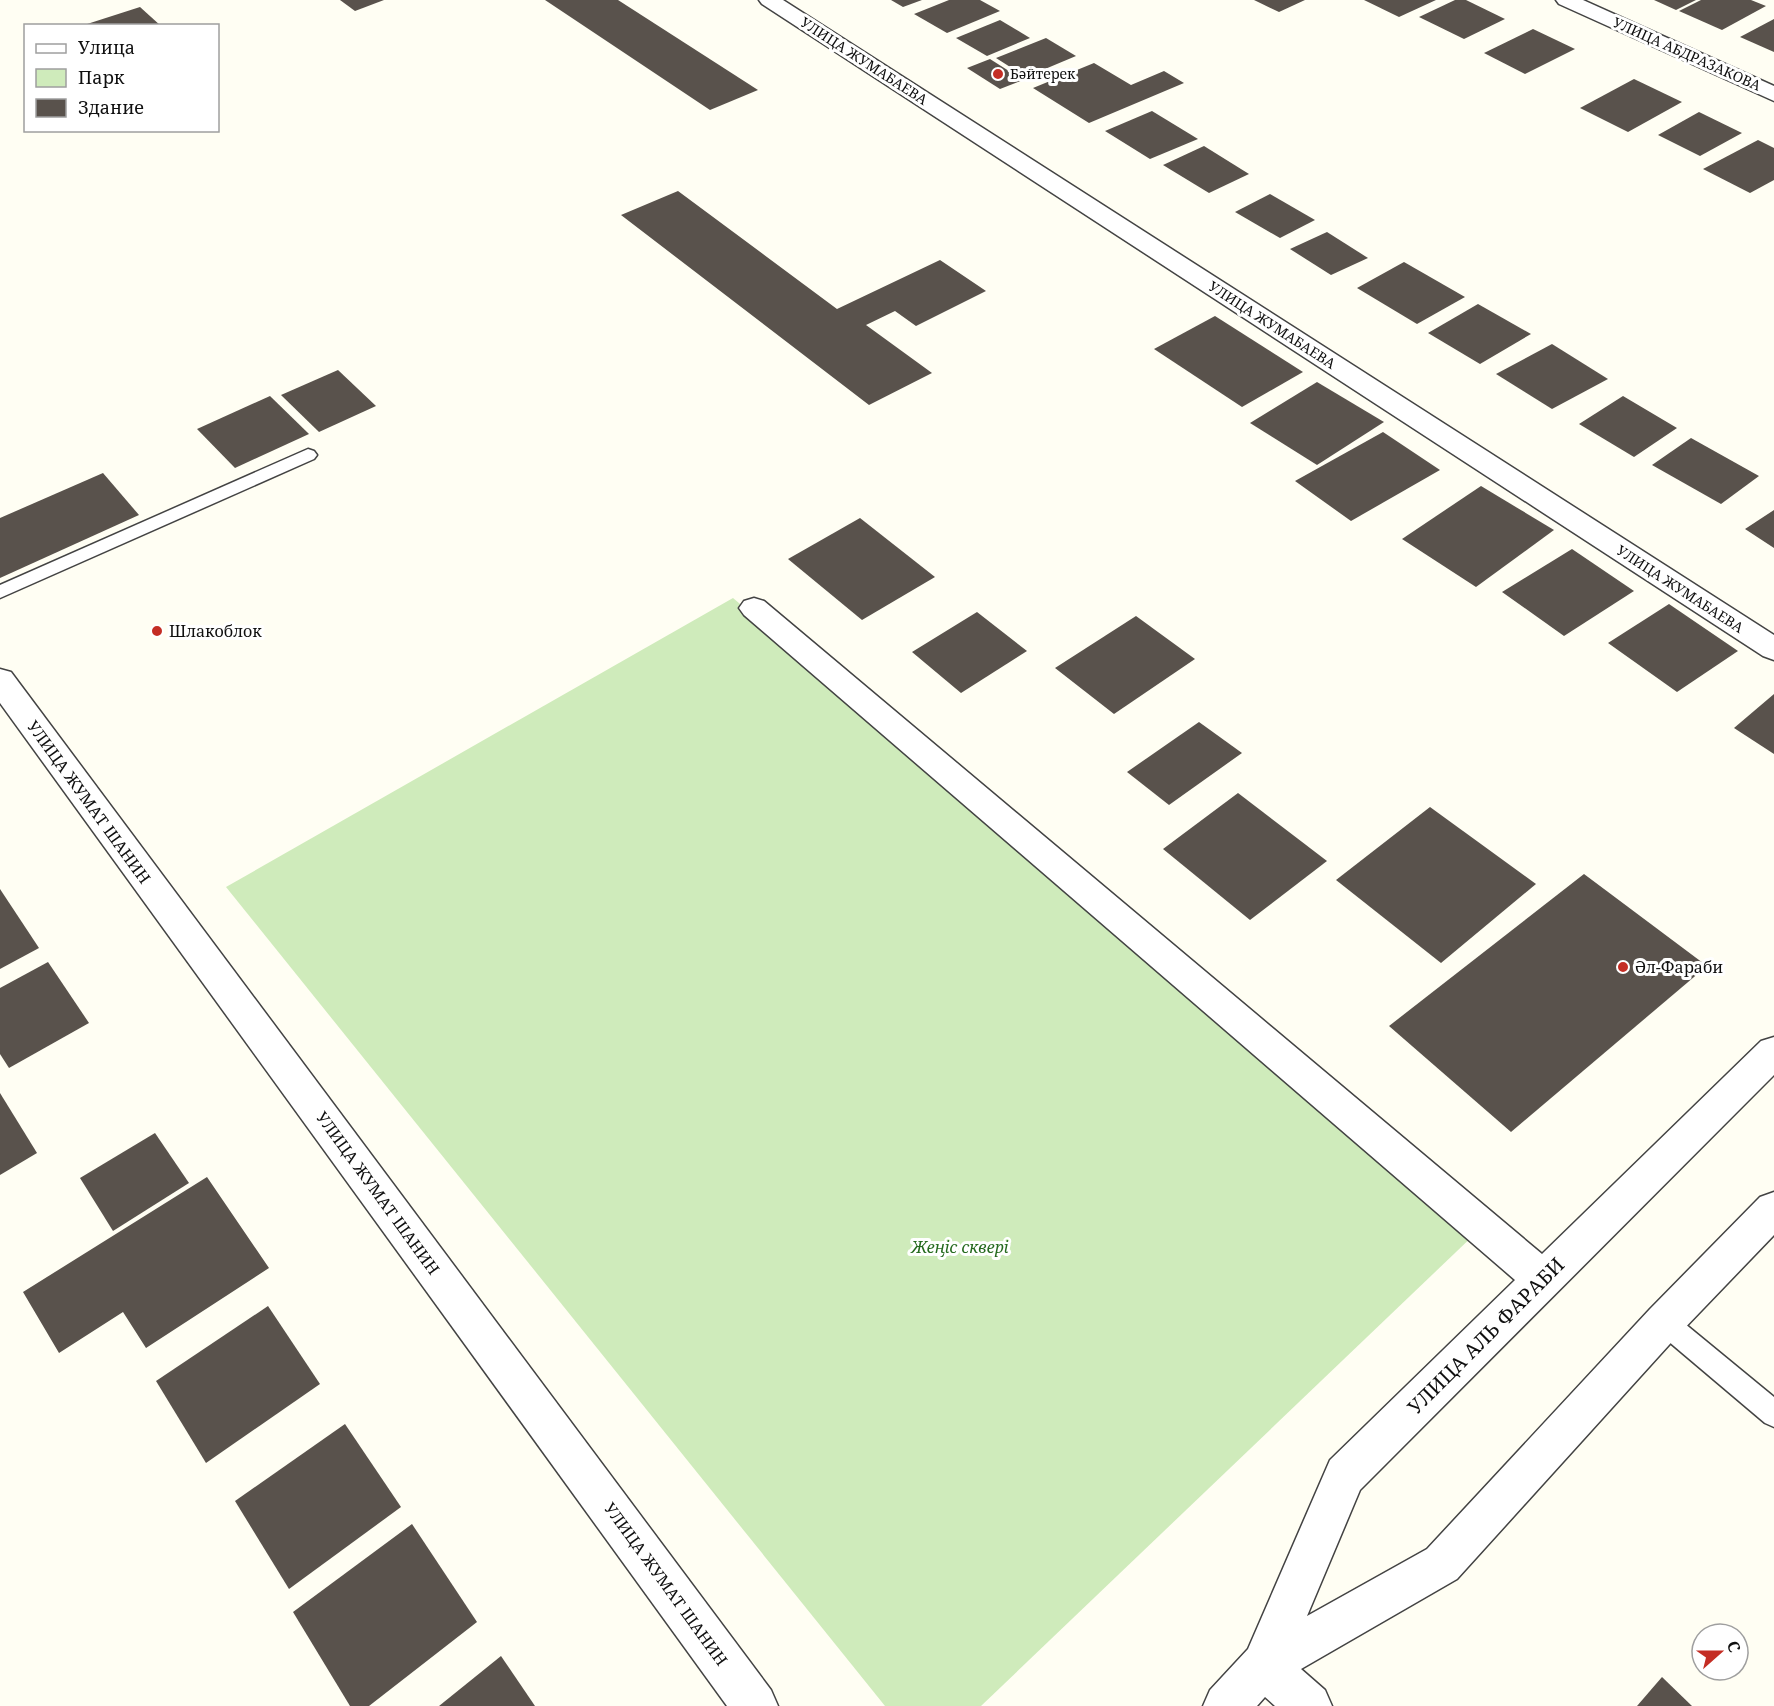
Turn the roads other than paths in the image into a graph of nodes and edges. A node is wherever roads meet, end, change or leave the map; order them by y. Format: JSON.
{"nodes":[{"id":1,"x":769,"y":0,"type":"edge"},
{"id":2,"x":1566,"y":0,"type":"edge"},
{"id":3,"x":1774,"y":94,"type":"edge"},
{"id":4,"x":308,"y":454,"type":"dead end"},
{"id":5,"x":0,"y":592,"type":"edge"},
{"id":6,"x":754,"y":608,"type":"dead end"},
{"id":7,"x":1774,"y":650,"type":"edge"},
{"id":8,"x":0,"y":680,"type":"edge"},
{"id":9,"x":1774,"y":1052,"type":"edge"},
{"id":10,"x":1774,"y":1209,"type":"edge"},
{"id":11,"x":1544,"y":1280,"type":"junction"},
{"id":12,"x":1664,"y":1322,"type":"junction"},
{"id":13,"x":1774,"y":1414,"type":"edge"},
{"id":14,"x":1264,"y":1665,"type":"junction"},
{"id":15,"x":755,"y":1706,"type":"edge"},
{"id":16,"x":1226,"y":1706,"type":"edge"},
{"id":17,"x":1309,"y":1706,"type":"edge"}],
"edges":[{"from":1,"to":7,"type":"street","name":"УЛИЦА ЖУМАБАЕВА"},
{"from":2,"to":3,"type":"street","name":"УЛИЦА АБДРАЗАКОВА"},
{"from":4,"to":5,"type":"lane"},
{"from":6,"to":11,"type":"street"},
{"from":8,"to":15,"type":"street","name":"УЛИЦА ЖУМАТ ШАНИН"},
{"from":9,"to":11,"type":"street","name":"УЛИЦА АЛЬ ФАРАБИ"},
{"from":10,"to":12,"type":"street","name":"УЛИЦА АЛЬ ФАРАБИ"},
{"from":11,"to":14,"type":"street","name":"УЛИЦА АЛЬ ФАРАБИ"},
{"from":12,"to":13,"type":"lane"},
{"from":12,"to":14,"type":"street","name":"УЛИЦА АЛЬ ФАРАБИ"},
{"from":14,"to":16,"type":"street","name":"УЛИЦА АЛЬ ФАРАБИ"},
{"from":14,"to":17,"type":"street"}]}
